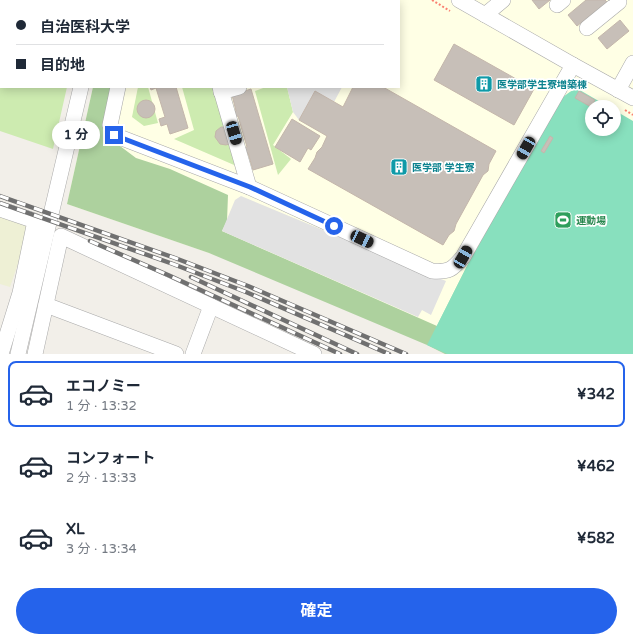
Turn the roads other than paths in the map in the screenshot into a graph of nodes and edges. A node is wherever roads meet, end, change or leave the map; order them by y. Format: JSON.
{"nodes":[{"id":1,"x":459,"y":0,"type":"edge"},
{"id":2,"x":503,"y":0,"type":"edge"},
{"id":3,"x":617,"y":0,"type":"edge"},
{"id":4,"x":485,"y":15,"type":"junction"},
{"id":5,"x":587,"y":28,"type":"dead end"},
{"id":6,"x":633,"y":63,"type":"edge"},
{"id":7,"x":573,"y":65,"type":"junction"},
{"id":8,"x":81,"y":88,"type":"edge"},
{"id":9,"x":118,"y":88,"type":"edge"},
{"id":10,"x":221,"y":89,"type":"edge"},
{"id":11,"x":618,"y":90,"type":"junction"},
{"id":12,"x":633,"y":98,"type":"edge"},
{"id":13,"x":250,"y":187,"type":"junction"},
{"id":14,"x":0,"y":209,"type":"edge"},
{"id":15,"x":46,"y":305,"type":"junction"},
{"id":16,"x":211,"y":306,"type":"junction"},
{"id":17,"x":1,"y":354,"type":"edge"},
{"id":18,"x":18,"y":354,"type":"edge"},
{"id":19,"x":35,"y":354,"type":"edge"},
{"id":20,"x":176,"y":354,"type":"edge"},
{"id":21,"x":194,"y":354,"type":"edge"},
{"id":22,"x":314,"y":354,"type":"edge"}],
"edges":[{"from":1,"to":4,"type":"street"},
{"from":2,"to":4,"type":"street"},
{"from":3,"to":5,"type":"street"},
{"from":4,"to":7,"type":"street"},
{"from":6,"to":11,"type":"street"},
{"from":7,"to":11,"type":"street"},
{"from":7,"to":13,"type":"street"},
{"from":8,"to":18,"type":"street"},
{"from":9,"to":13,"type":"street"},
{"from":10,"to":13,"type":"street"},
{"from":11,"to":12,"type":"street"},
{"from":14,"to":17,"type":"street"},
{"from":15,"to":16,"type":"street"},
{"from":15,"to":19,"type":"street"},
{"from":15,"to":20,"type":"street"},
{"from":16,"to":21,"type":"street"},
{"from":16,"to":22,"type":"street"}]}
